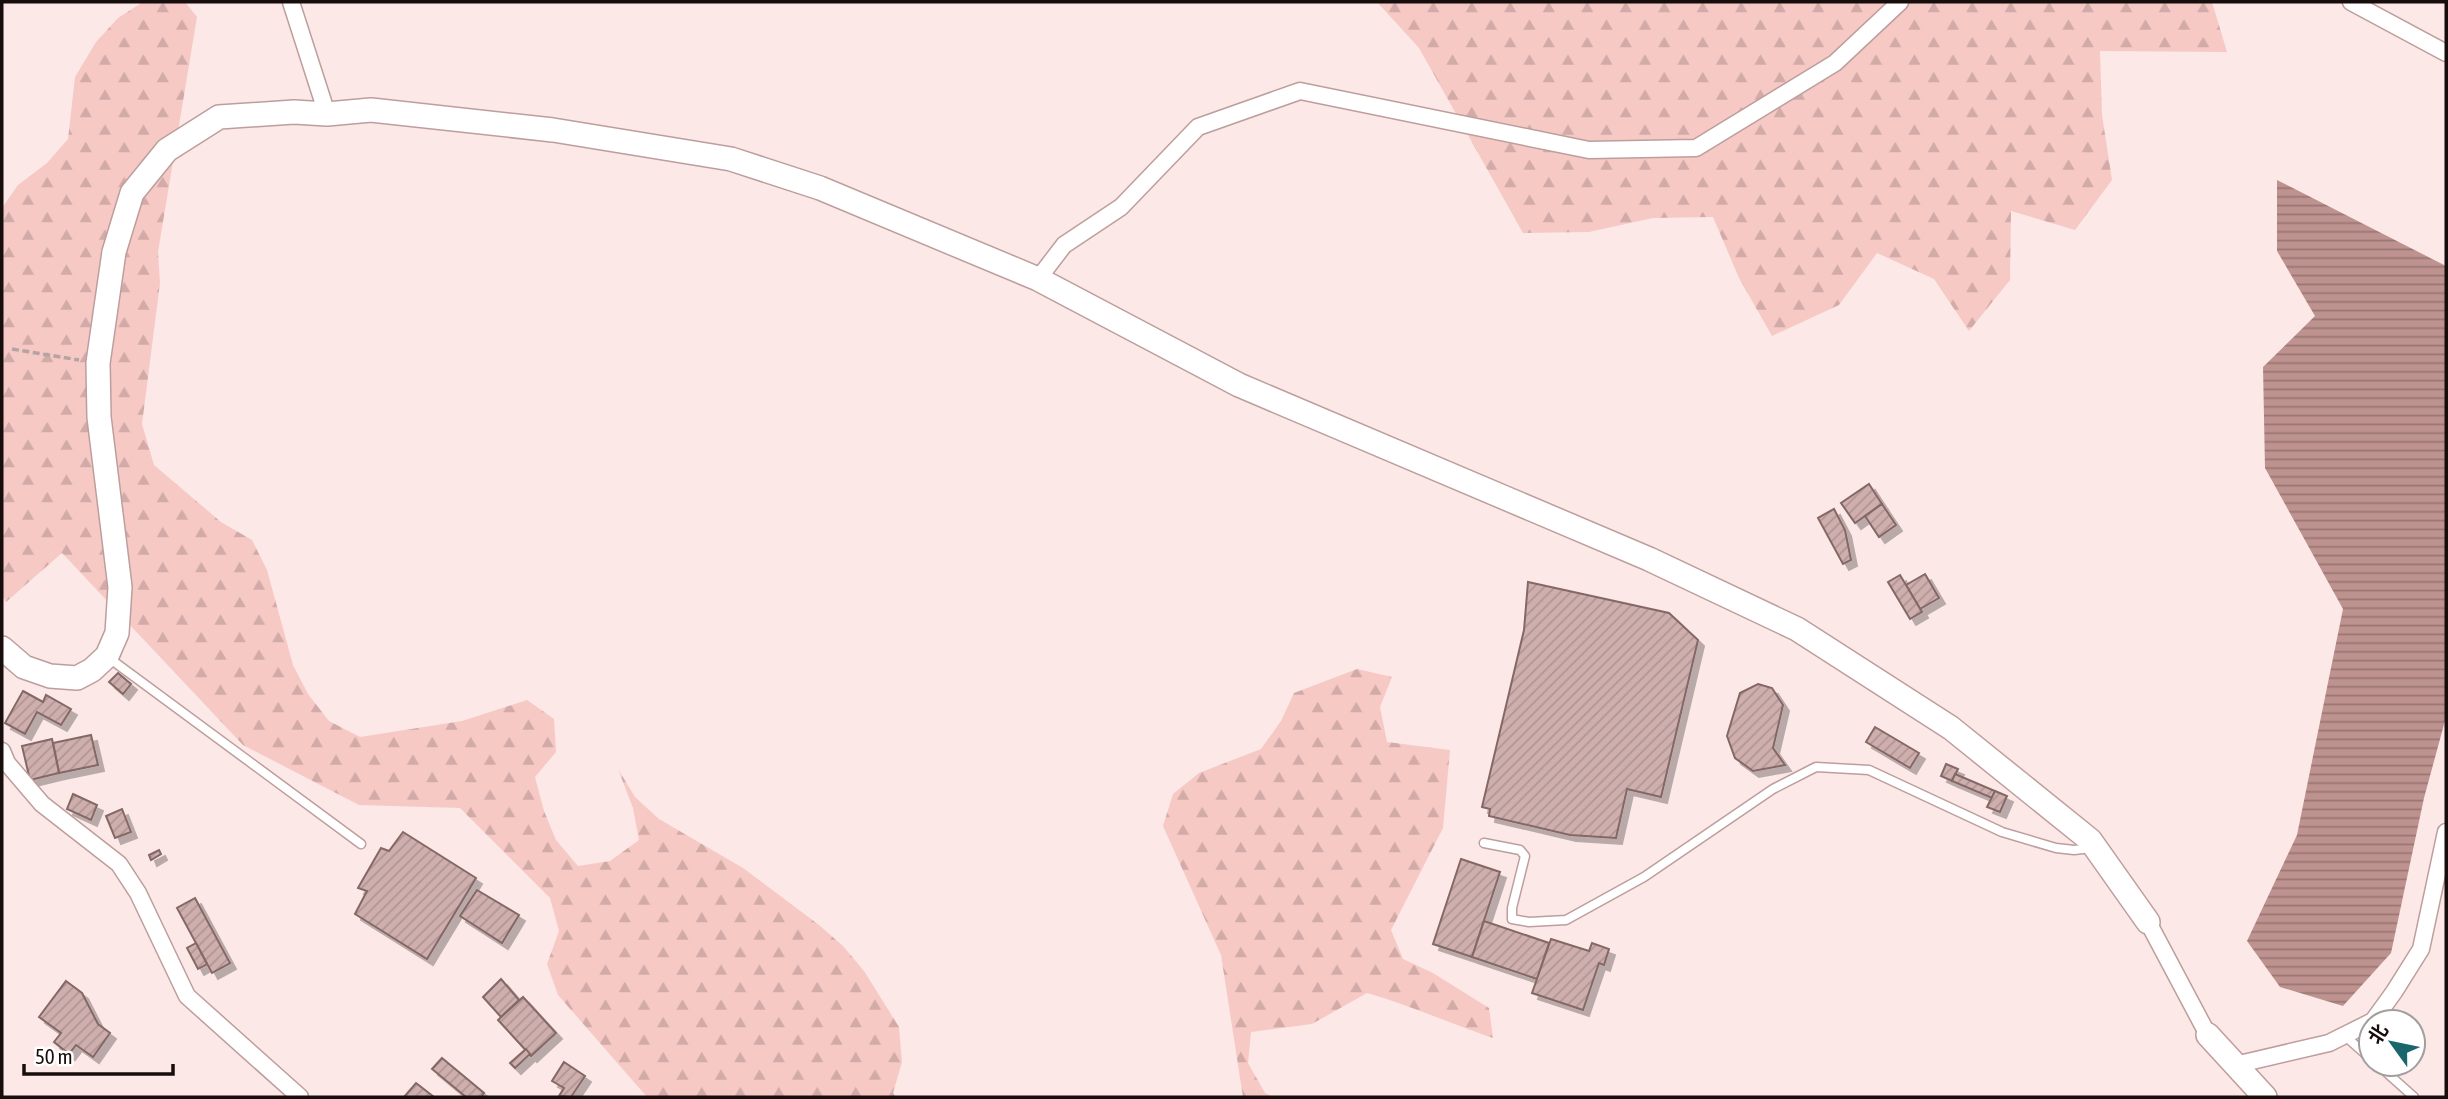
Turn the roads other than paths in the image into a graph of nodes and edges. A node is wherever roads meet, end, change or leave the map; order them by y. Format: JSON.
{"nodes":[{"id":1,"x":291,"y":2,"type":"edge"},
{"id":2,"x":1900,"y":2,"type":"edge"},
{"id":3,"x":2351,"y":2,"type":"edge"},
{"id":4,"x":2446,"y":53,"type":"edge"},
{"id":5,"x":327,"y":114,"type":"junction"},
{"id":6,"x":1038,"y":279,"type":"junction"},
{"id":7,"x":2,"y":648,"type":"edge"},
{"id":8,"x":107,"y":656,"type":"junction"},
{"id":9,"x":2,"y":751,"type":"edge"},
{"id":10,"x":2446,"y":832,"type":"edge"},
{"id":11,"x":1484,"y":843,"type":"dead end"},
{"id":12,"x":361,"y":844,"type":"dead end"},
{"id":13,"x":2095,"y":847,"type":"junction"},
{"id":14,"x":2148,"y":922,"type":"joint"},
{"id":15,"x":2208,"y":1035,"type":"joint"},
{"id":16,"x":2344,"y":1035,"type":"junction"},
{"id":17,"x":2357,"y":1047,"type":"edge"},
{"id":18,"x":2235,"y":1065,"type":"junction"},
{"id":19,"x":2393,"y":1078,"type":"edge"},
{"id":20,"x":300,"y":1097,"type":"edge"},
{"id":21,"x":2265,"y":1097,"type":"edge"},
{"id":22,"x":2414,"y":1097,"type":"edge"}],
"edges":[{"from":1,"to":5,"type":"street"},
{"from":2,"to":6,"type":"street"},
{"from":3,"to":4,"type":"street"},
{"from":5,"to":6,"type":"street"},
{"from":5,"to":8,"type":"street"},
{"from":6,"to":13,"type":"street"},
{"from":7,"to":8,"type":"street"},
{"from":8,"to":12,"type":"lane"},
{"from":9,"to":20,"type":"street"},
{"from":10,"to":16,"type":"street"},
{"from":11,"to":13,"type":"lane"},
{"from":13,"to":14,"type":"street"},
{"from":14,"to":15,"type":"street"},
{"from":15,"to":18,"type":"street"},
{"from":16,"to":17,"type":"lane"},
{"from":16,"to":18,"type":"street"},
{"from":18,"to":21,"type":"street"},
{"from":19,"to":22,"type":"lane"}]}
